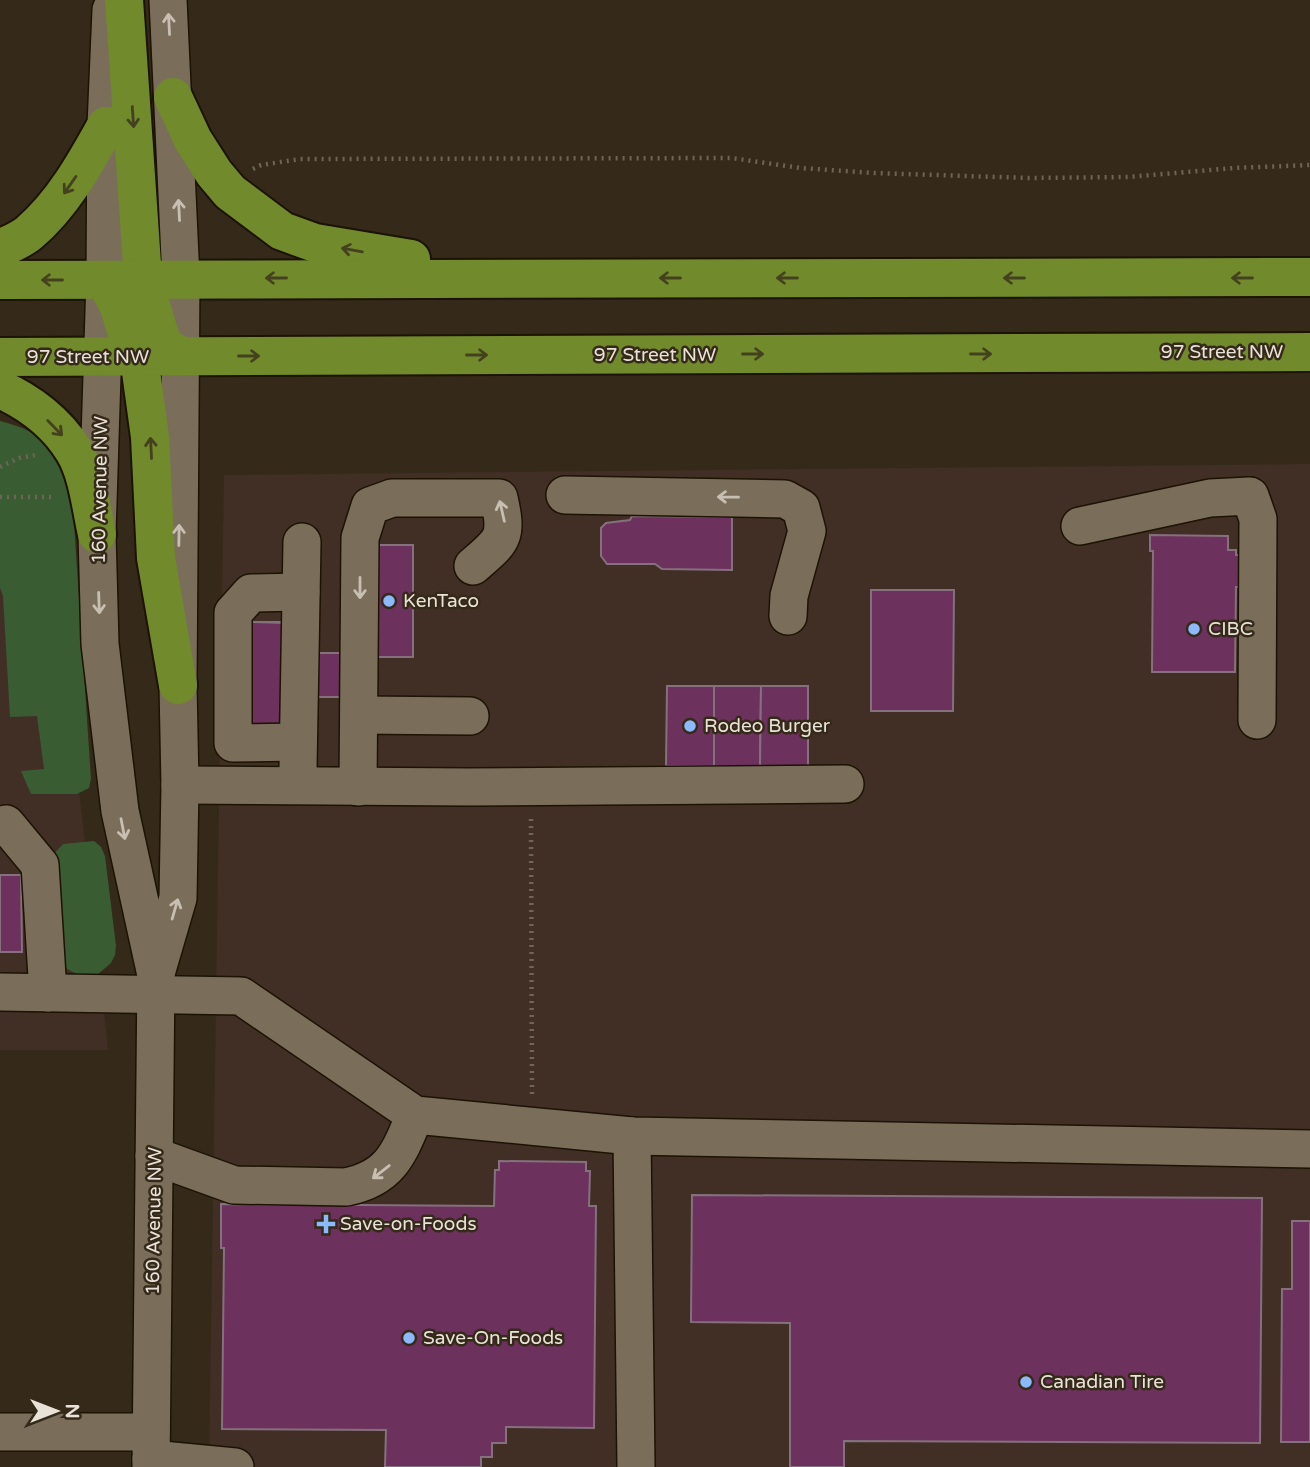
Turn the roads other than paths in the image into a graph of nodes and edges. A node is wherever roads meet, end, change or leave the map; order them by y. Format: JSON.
{"nodes":[{"id":1,"x":112,"y":0,"type":"edge"},
{"id":2,"x":124,"y":0,"type":"edge"},
{"id":3,"x":168,"y":0,"type":"edge"},
{"id":4,"x":173,"y":97,"type":"junction"},
{"id":5,"x":106,"y":127,"type":"junction"},
{"id":6,"x":0,"y":249,"type":"edge"},
{"id":7,"x":516,"y":277,"type":"junction"},
{"id":8,"x":1310,"y":277,"type":"edge"},
{"id":9,"x":143,"y":279,"type":"junction"},
{"id":10,"x":181,"y":279,"type":"junction"},
{"id":11,"x":0,"y":280,"type":"edge"},
{"id":12,"x":104,"y":280,"type":"junction"},
{"id":13,"x":1310,"y":352,"type":"edge"},
{"id":14,"x":181,"y":356,"type":"junction"},
{"id":15,"x":0,"y":357,"type":"edge"},
{"id":16,"x":121,"y":357,"type":"junction"},
{"id":17,"x":0,"y":389,"type":"edge"},
{"id":18,"x":565,"y":495,"type":"dead end"},
{"id":19,"x":1080,"y":526,"type":"dead end"},
{"id":20,"x":97,"y":534,"type":"junction"},
{"id":21,"x":302,"y":542,"type":"dead end"},
{"id":22,"x":473,"y":566,"type":"dead end"},
{"id":23,"x":301,"y":592,"type":"junction"},
{"id":24,"x":789,"y":606,"type":"dead end"},
{"id":25,"x":178,"y":685,"type":"junction"},
{"id":26,"x":360,"y":715,"type":"junction"},
{"id":27,"x":470,"y":716,"type":"dead end"},
{"id":28,"x":1257,"y":720,"type":"dead end"},
{"id":29,"x":298,"y":742,"type":"junction"},
{"id":30,"x":845,"y":784,"type":"dead end"},
{"id":31,"x":180,"y":785,"type":"junction"},
{"id":32,"x":297,"y":786,"type":"junction"},
{"id":33,"x":358,"y":787,"type":"junction"},
{"id":34,"x":6,"y":824,"type":"dead end"},
{"id":35,"x":156,"y":985,"type":"junction"},
{"id":36,"x":0,"y":992,"type":"edge"},
{"id":37,"x":48,"y":993,"type":"junction"},
{"id":38,"x":415,"y":1115,"type":"junction"},
{"id":39,"x":632,"y":1136,"type":"junction"},
{"id":40,"x":1310,"y":1149,"type":"edge"},
{"id":41,"x":154,"y":1156,"type":"junction"},
{"id":42,"x":0,"y":1432,"type":"edge"},
{"id":43,"x":151,"y":1452,"type":"edge"},
{"id":44,"x":235,"y":1467,"type":"edge"},
{"id":45,"x":636,"y":1467,"type":"edge"}],
"edges":[{"from":1,"to":5,"type":"street"},
{"from":2,"to":9,"type":"main road","one_way":true},
{"from":4,"to":3,"type":"street","name":"160 Avenue NW","one_way":true},
{"from":7,"to":4,"type":"main road","one_way":true},
{"from":10,"to":4,"type":"street","name":"160 Avenue NW","one_way":true},
{"from":5,"to":6,"type":"main road","one_way":true},
{"from":5,"to":12,"type":"street"},
{"from":8,"to":7,"type":"main road","one_way":true},
{"from":7,"to":10,"type":"main road","one_way":true},
{"from":9,"to":10,"type":"main road"},
{"from":9,"to":12,"type":"main road"},
{"from":9,"to":14,"type":"main road"},
{"from":10,"to":14,"type":"street","name":"160 Avenue NW"},
{"from":12,"to":11,"type":"main road","one_way":true},
{"from":12,"to":16,"type":"main road"},
{"from":14,"to":13,"type":"main road","name":"97 Street NW","one_way":true},
{"from":14,"to":16,"type":"main road","name":"97 Street NW"},
{"from":25,"to":14,"type":"street","name":"160 Avenue NW","one_way":true},
{"from":15,"to":16,"type":"main road","name":"97 Street NW"},
{"from":16,"to":20,"type":"street","name":"160 Avenue NW"},
{"from":25,"to":16,"type":"main road","one_way":true},
{"from":17,"to":20,"type":"main road","one_way":true},
{"from":24,"to":18,"type":"street","one_way":true},
{"from":19,"to":28,"type":"street"},
{"from":20,"to":35,"type":"street","name":"160 Avenue NW","one_way":true},
{"from":21,"to":23,"type":"street"},
{"from":22,"to":26,"type":"street","one_way":true},
{"from":23,"to":29,"type":"street"},
{"from":23,"to":29,"type":"street"},
{"from":25,"to":31,"type":"street","name":"160 Avenue NW"},
{"from":26,"to":27,"type":"street"},
{"from":26,"to":33,"type":"street"},
{"from":29,"to":32,"type":"street"},
{"from":30,"to":33,"type":"street"},
{"from":31,"to":32,"type":"street"},
{"from":35,"to":31,"type":"street","name":"160 Avenue NW","one_way":true},
{"from":32,"to":33,"type":"street"},
{"from":34,"to":37,"type":"street"},
{"from":35,"to":37,"type":"street"},
{"from":35,"to":38,"type":"street"},
{"from":35,"to":41,"type":"street","name":"160 Avenue NW"},
{"from":36,"to":37,"type":"street"},
{"from":38,"to":39,"type":"street"},
{"from":38,"to":41,"type":"street","one_way":true},
{"from":39,"to":40,"type":"street"},
{"from":39,"to":45,"type":"street"},
{"from":41,"to":43,"type":"street","name":"160 Avenue NW"},
{"from":42,"to":43,"type":"street"},
{"from":43,"to":44,"type":"street"}]}
